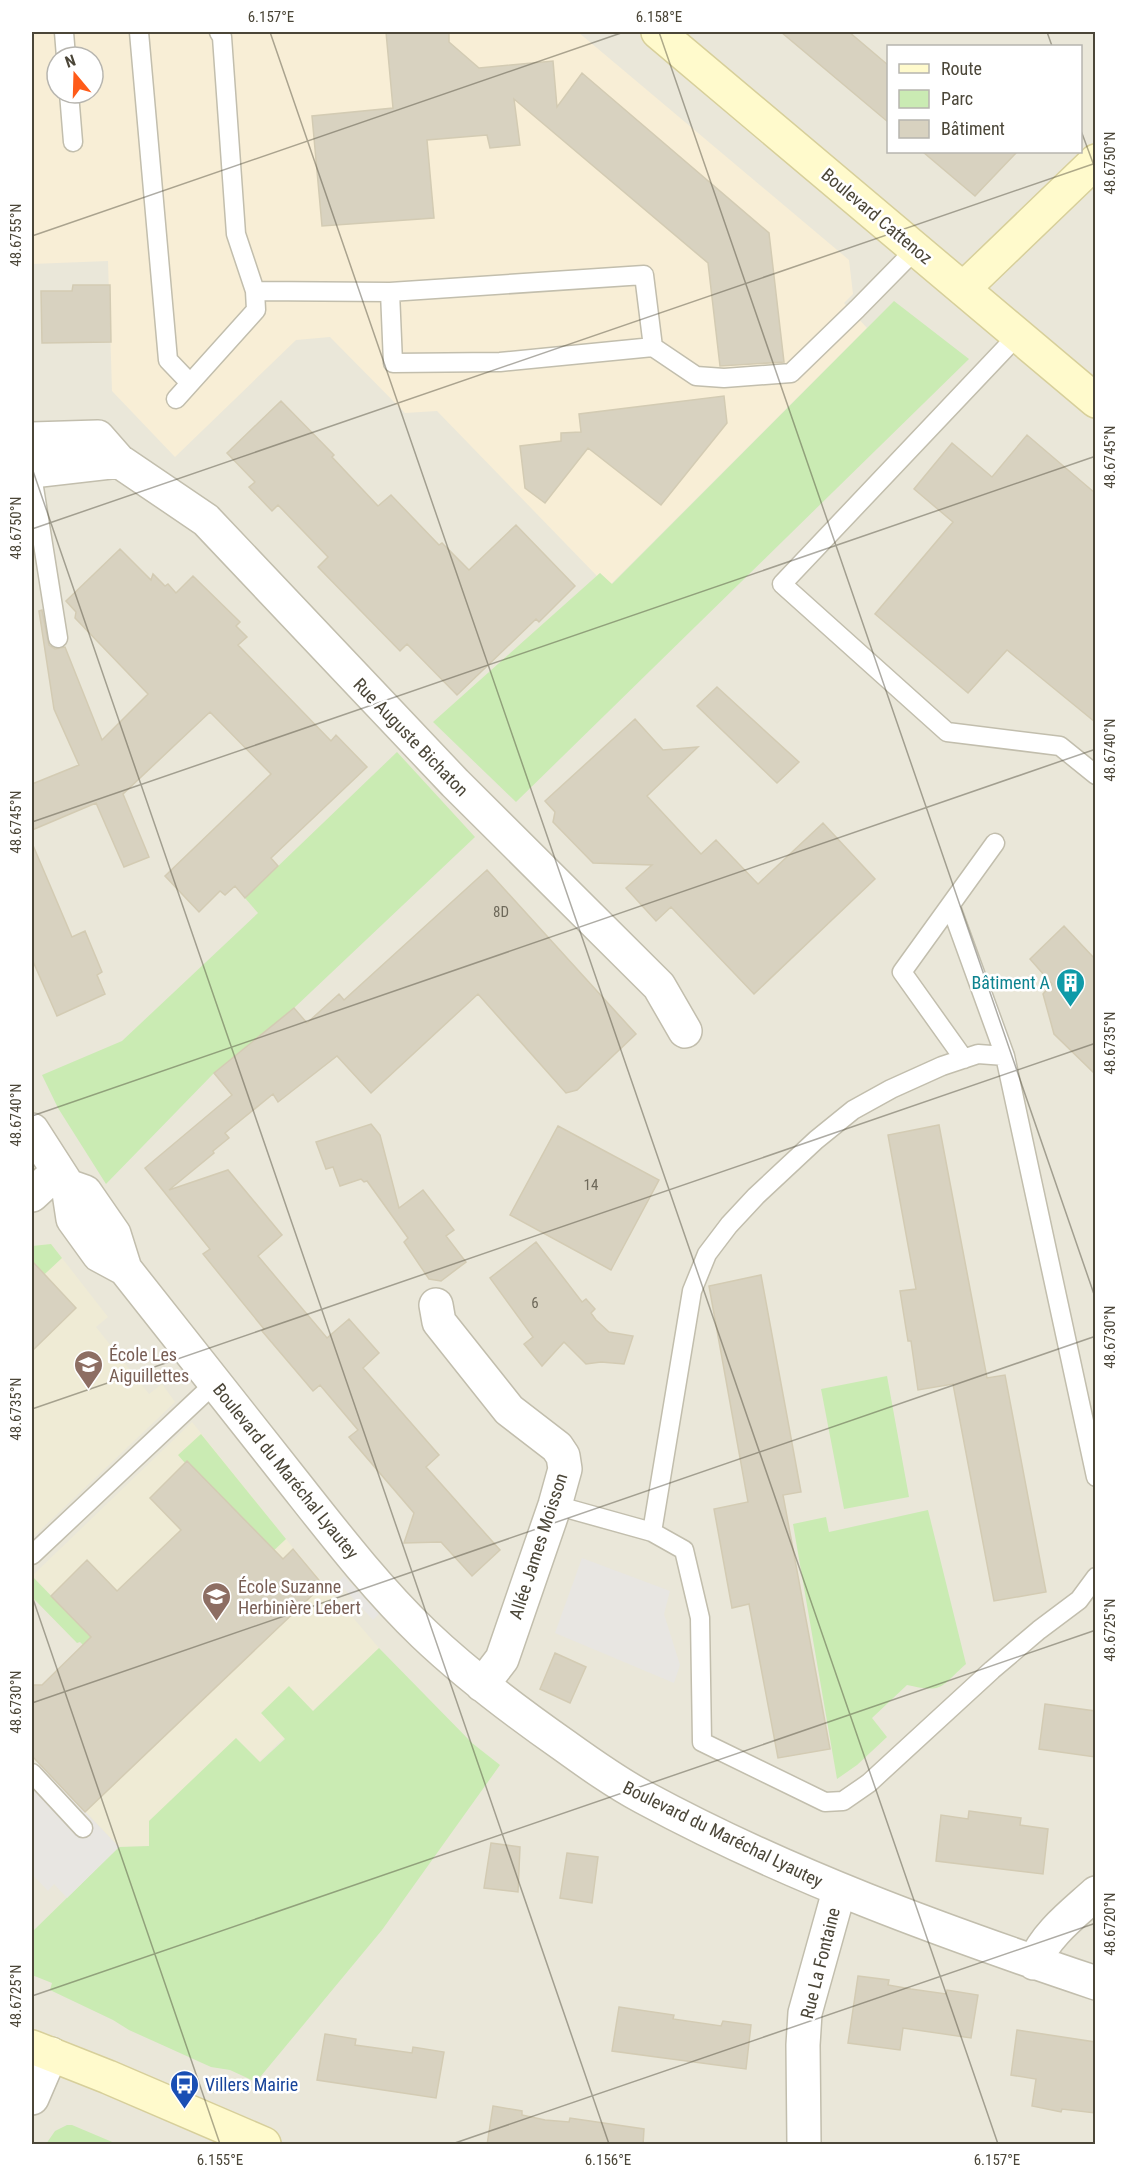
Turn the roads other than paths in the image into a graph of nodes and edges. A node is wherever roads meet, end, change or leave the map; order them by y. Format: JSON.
{"nodes":[{"id":1,"x":139,"y":32,"type":"edge"},
{"id":2,"x":219,"y":32,"type":"edge"},
{"id":3,"x":658,"y":32,"type":"edge"},
{"id":4,"x":70,"y":105,"type":"edge"},
{"id":5,"x":73,"y":142,"type":"dead end"},
{"id":6,"x":1095,"y":161,"type":"edge"},
{"id":7,"x":915,"y":249,"type":"junction"},
{"id":8,"x":963,"y":289,"type":"junction"},
{"id":9,"x":255,"y":291,"type":"junction"},
{"id":10,"x":390,"y":292,"type":"junction"},
{"id":11,"x":1018,"y":335,"type":"junction"},
{"id":12,"x":653,"y":347,"type":"junction"},
{"id":13,"x":190,"y":383,"type":"junction"},
{"id":14,"x":176,"y":399,"type":"dead end"},
{"id":15,"x":1095,"y":401,"type":"edge"},
{"id":16,"x":32,"y":439,"type":"edge"},
{"id":17,"x":119,"y":461,"type":"junction"},
{"id":18,"x":32,"y":473,"type":"edge"},
{"id":19,"x":58,"y":638,"type":"dead end"},
{"id":20,"x":1095,"y":775,"type":"edge"},
{"id":21,"x":995,"y":843,"type":"dead end"},
{"id":22,"x":951,"y":907,"type":"junction"},
{"id":23,"x":685,"y":1031,"type":"dead end"},
{"id":24,"x":1005,"y":1056,"type":"junction"},
{"id":25,"x":964,"y":1059,"type":"junction"},
{"id":26,"x":32,"y":1130,"type":"edge"},
{"id":27,"x":63,"y":1178,"type":"junction"},
{"id":28,"x":32,"y":1195,"type":"edge"},
{"id":29,"x":436,"y":1305,"type":"dead end"},
{"id":30,"x":216,"y":1383,"type":"junction"},
{"id":31,"x":1095,"y":1477,"type":"edge"},
{"id":32,"x":555,"y":1505,"type":"junction"},
{"id":33,"x":652,"y":1532,"type":"junction"},
{"id":34,"x":32,"y":1556,"type":"edge"},
{"id":35,"x":1095,"y":1577,"type":"edge"},
{"id":36,"x":482,"y":1685,"type":"junction"},
{"id":37,"x":32,"y":1773,"type":"edge"},
{"id":38,"x":83,"y":1828,"type":"dead end"},
{"id":39,"x":839,"y":1891,"type":"junction"},
{"id":40,"x":1095,"y":1893,"type":"edge"},
{"id":41,"x":1034,"y":1963,"type":"junction"},
{"id":42,"x":1095,"y":1983,"type":"edge"},
{"id":43,"x":41,"y":2050,"type":"edge"},
{"id":44,"x":32,"y":2098,"type":"edge"},
{"id":45,"x":264,"y":2145,"type":"edge"},
{"id":46,"x":804,"y":2145,"type":"edge"}],
"edges":[{"from":1,"to":13,"type":"lane"},
{"from":2,"to":9,"type":"lane"},
{"from":3,"to":7,"type":"street","name":"Boulevard Cattenoz"},
{"from":4,"to":5,"type":"lane"},
{"from":6,"to":8,"type":"street"},
{"from":7,"to":8,"type":"street","name":"Boulevard Cattenoz"},
{"from":7,"to":12,"type":"lane"},
{"from":8,"to":11,"type":"street","name":"Boulevard Cattenoz"},
{"from":9,"to":10,"type":"lane"},
{"from":9,"to":13,"type":"lane"},
{"from":10,"to":12,"type":"lane"},
{"from":10,"to":12,"type":"lane"},
{"from":11,"to":15,"type":"street","name":"Boulevard Cattenoz"},
{"from":11,"to":20,"type":"lane"},
{"from":13,"to":14,"type":"lane"},
{"from":16,"to":17,"type":"street","name":"Rue Auguste Bichaton"},
{"from":17,"to":18,"type":"street"},
{"from":17,"to":23,"type":"street","name":"Rue Auguste Bichaton"},
{"from":18,"to":19,"type":"lane"},
{"from":21,"to":22,"type":"lane"},
{"from":22,"to":24,"type":"lane"},
{"from":22,"to":25,"type":"lane"},
{"from":24,"to":25,"type":"lane"},
{"from":24,"to":31,"type":"lane"},
{"from":25,"to":33,"type":"lane"},
{"from":26,"to":27,"type":"street","name":"Boulevard du Maréchal Lyautey"},
{"from":27,"to":28,"type":"street"},
{"from":27,"to":30,"type":"street","name":"Boulevard du Maréchal Lyautey"},
{"from":29,"to":32,"type":"street","name":"Allée James Moisson"},
{"from":30,"to":34,"type":"lane"},
{"from":30,"to":36,"type":"street","name":"Boulevard du Maréchal Lyautey"},
{"from":32,"to":33,"type":"lane"},
{"from":32,"to":36,"type":"street","name":"Allée James Moisson"},
{"from":33,"to":35,"type":"lane"},
{"from":36,"to":39,"type":"street","name":"Boulevard du Maréchal Lyautey"},
{"from":37,"to":38,"type":"lane"},
{"from":39,"to":41,"type":"street","name":"Boulevard du Maréchal Lyautey"},
{"from":39,"to":46,"type":"street","name":"Rue La Fontaine"},
{"from":40,"to":41,"type":"street"},
{"from":41,"to":42,"type":"street","name":"Boulevard du Maréchal Lyautey"},
{"from":43,"to":44,"type":"street"},
{"from":43,"to":45,"type":"street"}]}
